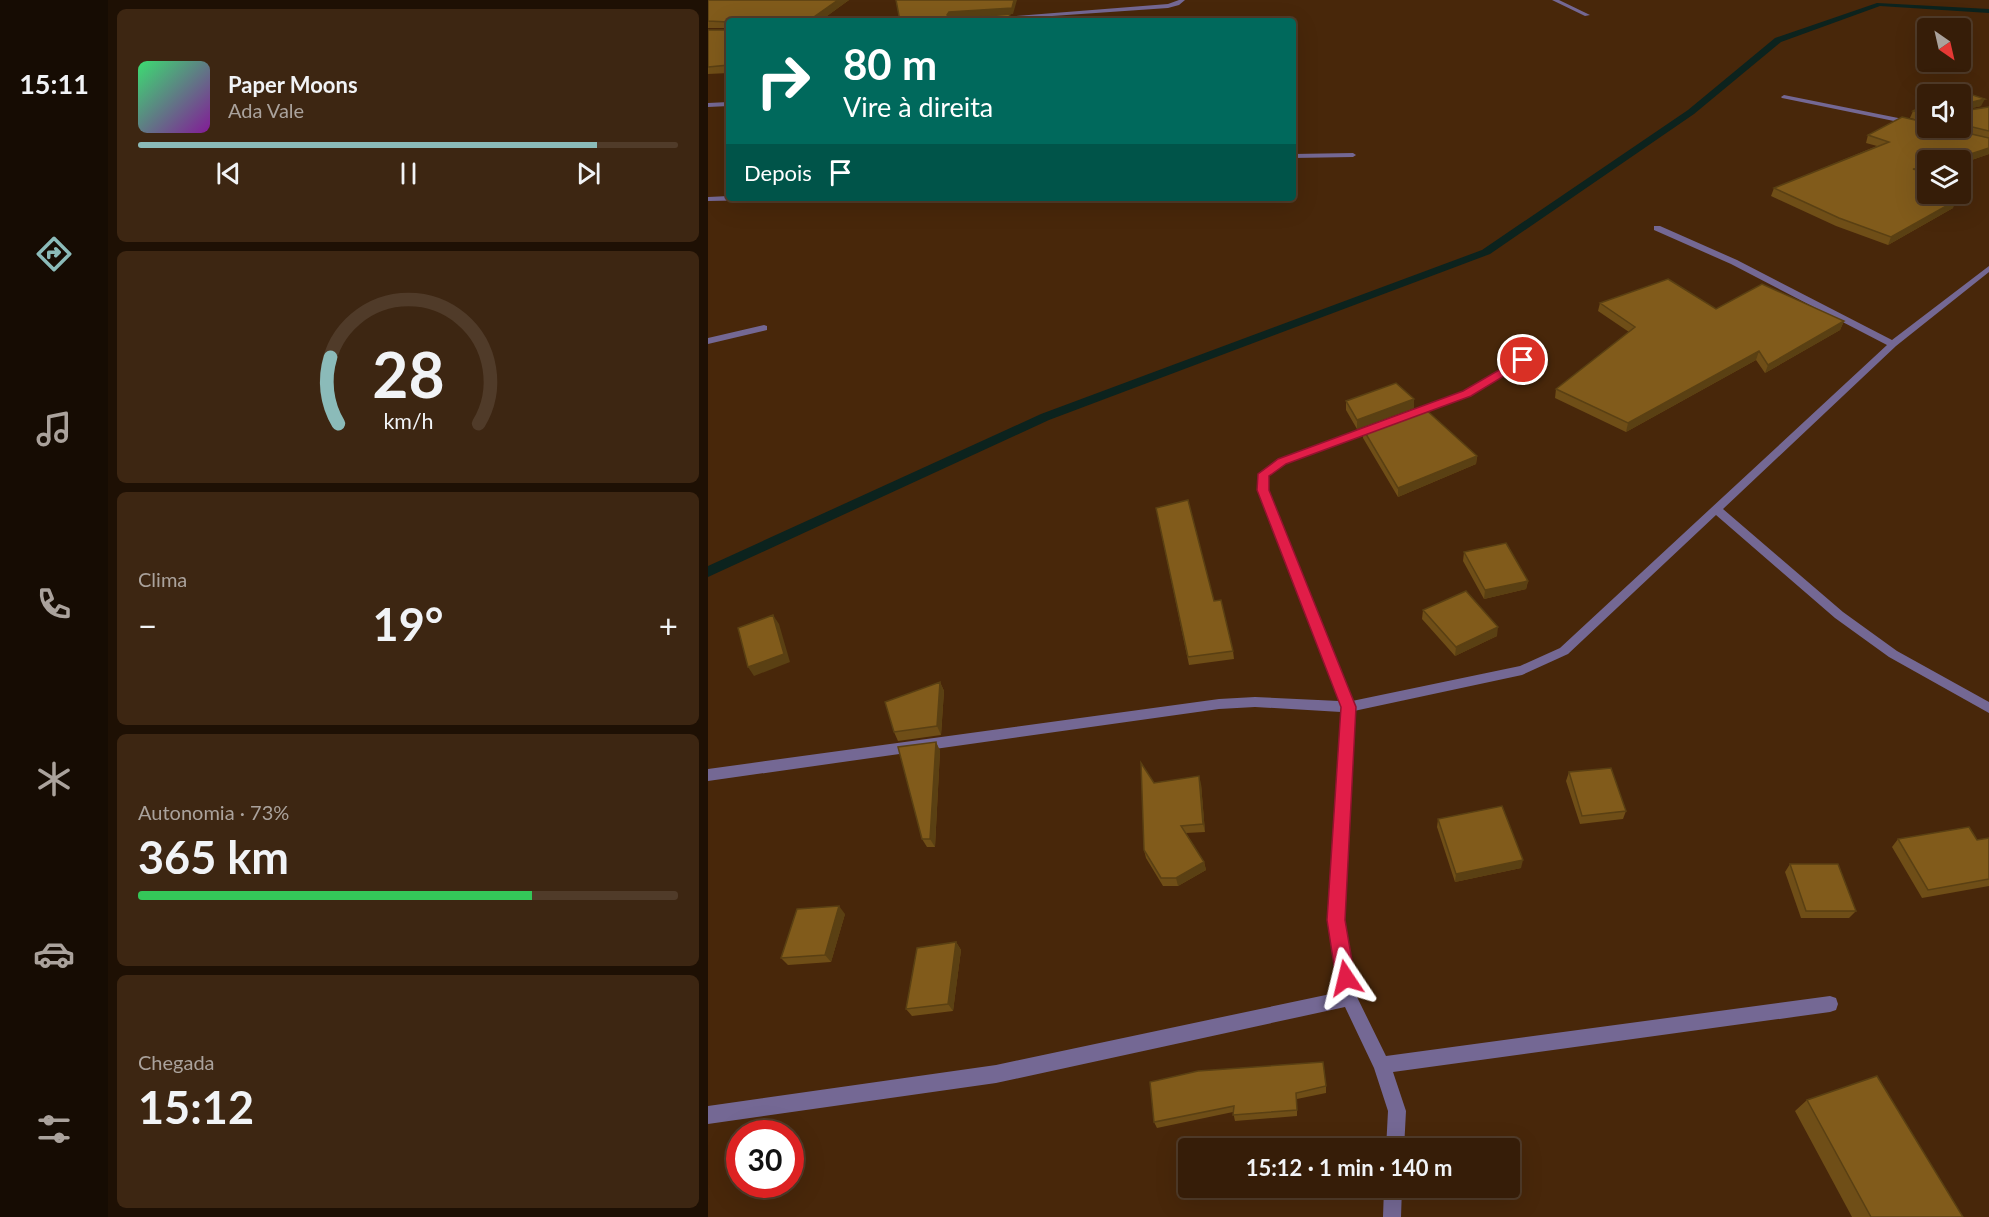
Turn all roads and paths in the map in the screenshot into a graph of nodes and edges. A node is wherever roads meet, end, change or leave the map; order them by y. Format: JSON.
{"nodes":[{"id":1,"x":1182,"y":0,"type":"edge"},
{"id":2,"x":1555,"y":0,"type":"edge"},
{"id":3,"x":1587,"y":15,"type":"dead end"},
{"id":4,"x":989,"y":18,"type":"edge"},
{"id":5,"x":1784,"y":97,"type":"dead end"},
{"id":6,"x":726,"y":104,"type":"edge"},
{"id":7,"x":708,"y":105,"type":"edge"},
{"id":8,"x":1916,"y":123,"type":"edge"},
{"id":9,"x":1353,"y":154,"type":"dead end"},
{"id":10,"x":1296,"y":156,"type":"edge"},
{"id":11,"x":708,"y":199,"type":"edge"},
{"id":12,"x":726,"y":199,"type":"edge"},
{"id":13,"x":1657,"y":228,"type":"dead end"},
{"id":14,"x":1989,"y":268,"type":"edge"},
{"id":15,"x":764,"y":328,"type":"dead end"},
{"id":16,"x":708,"y":341,"type":"edge"},
{"id":17,"x":1893,"y":344,"type":"junction"},
{"id":18,"x":1523,"y":360,"type":"dead end"},
{"id":19,"x":1717,"y":510,"type":"junction"},
{"id":20,"x":1348,"y":707,"type":"junction"},
{"id":21,"x":1989,"y":708,"type":"edge"},
{"id":22,"x":708,"y":775,"type":"edge"},
{"id":23,"x":1349,"y":998,"type":"junction"},
{"id":24,"x":1830,"y":1004,"type":"dead end"},
{"id":25,"x":1382,"y":1065,"type":"junction"},
{"id":26,"x":708,"y":1115,"type":"edge"},
{"id":27,"x":1396,"y":1138,"type":"edge"},
{"id":28,"x":1393,"y":1198,"type":"edge"},
{"id":29,"x":1392,"y":1217,"type":"edge"}],
"edges":[{"from":1,"to":4,"type":"street"},
{"from":2,"to":3,"type":"street"},
{"from":5,"to":8,"type":"street"},
{"from":6,"to":7,"type":"street"},
{"from":9,"to":10,"type":"street"},
{"from":11,"to":12,"type":"street"},
{"from":13,"to":17,"type":"street"},
{"from":14,"to":17,"type":"street"},
{"from":15,"to":16,"type":"street"},
{"from":17,"to":19,"type":"street"},
{"from":18,"to":20,"type":"street"},
{"from":19,"to":20,"type":"street"},
{"from":19,"to":21,"type":"street"},
{"from":20,"to":22,"type":"street"},
{"from":20,"to":23,"type":"street"},
{"from":23,"to":25,"type":"street"},
{"from":23,"to":26,"type":"street"},
{"from":24,"to":25,"type":"street"},
{"from":25,"to":27,"type":"street"},
{"from":28,"to":29,"type":"street"}]}
